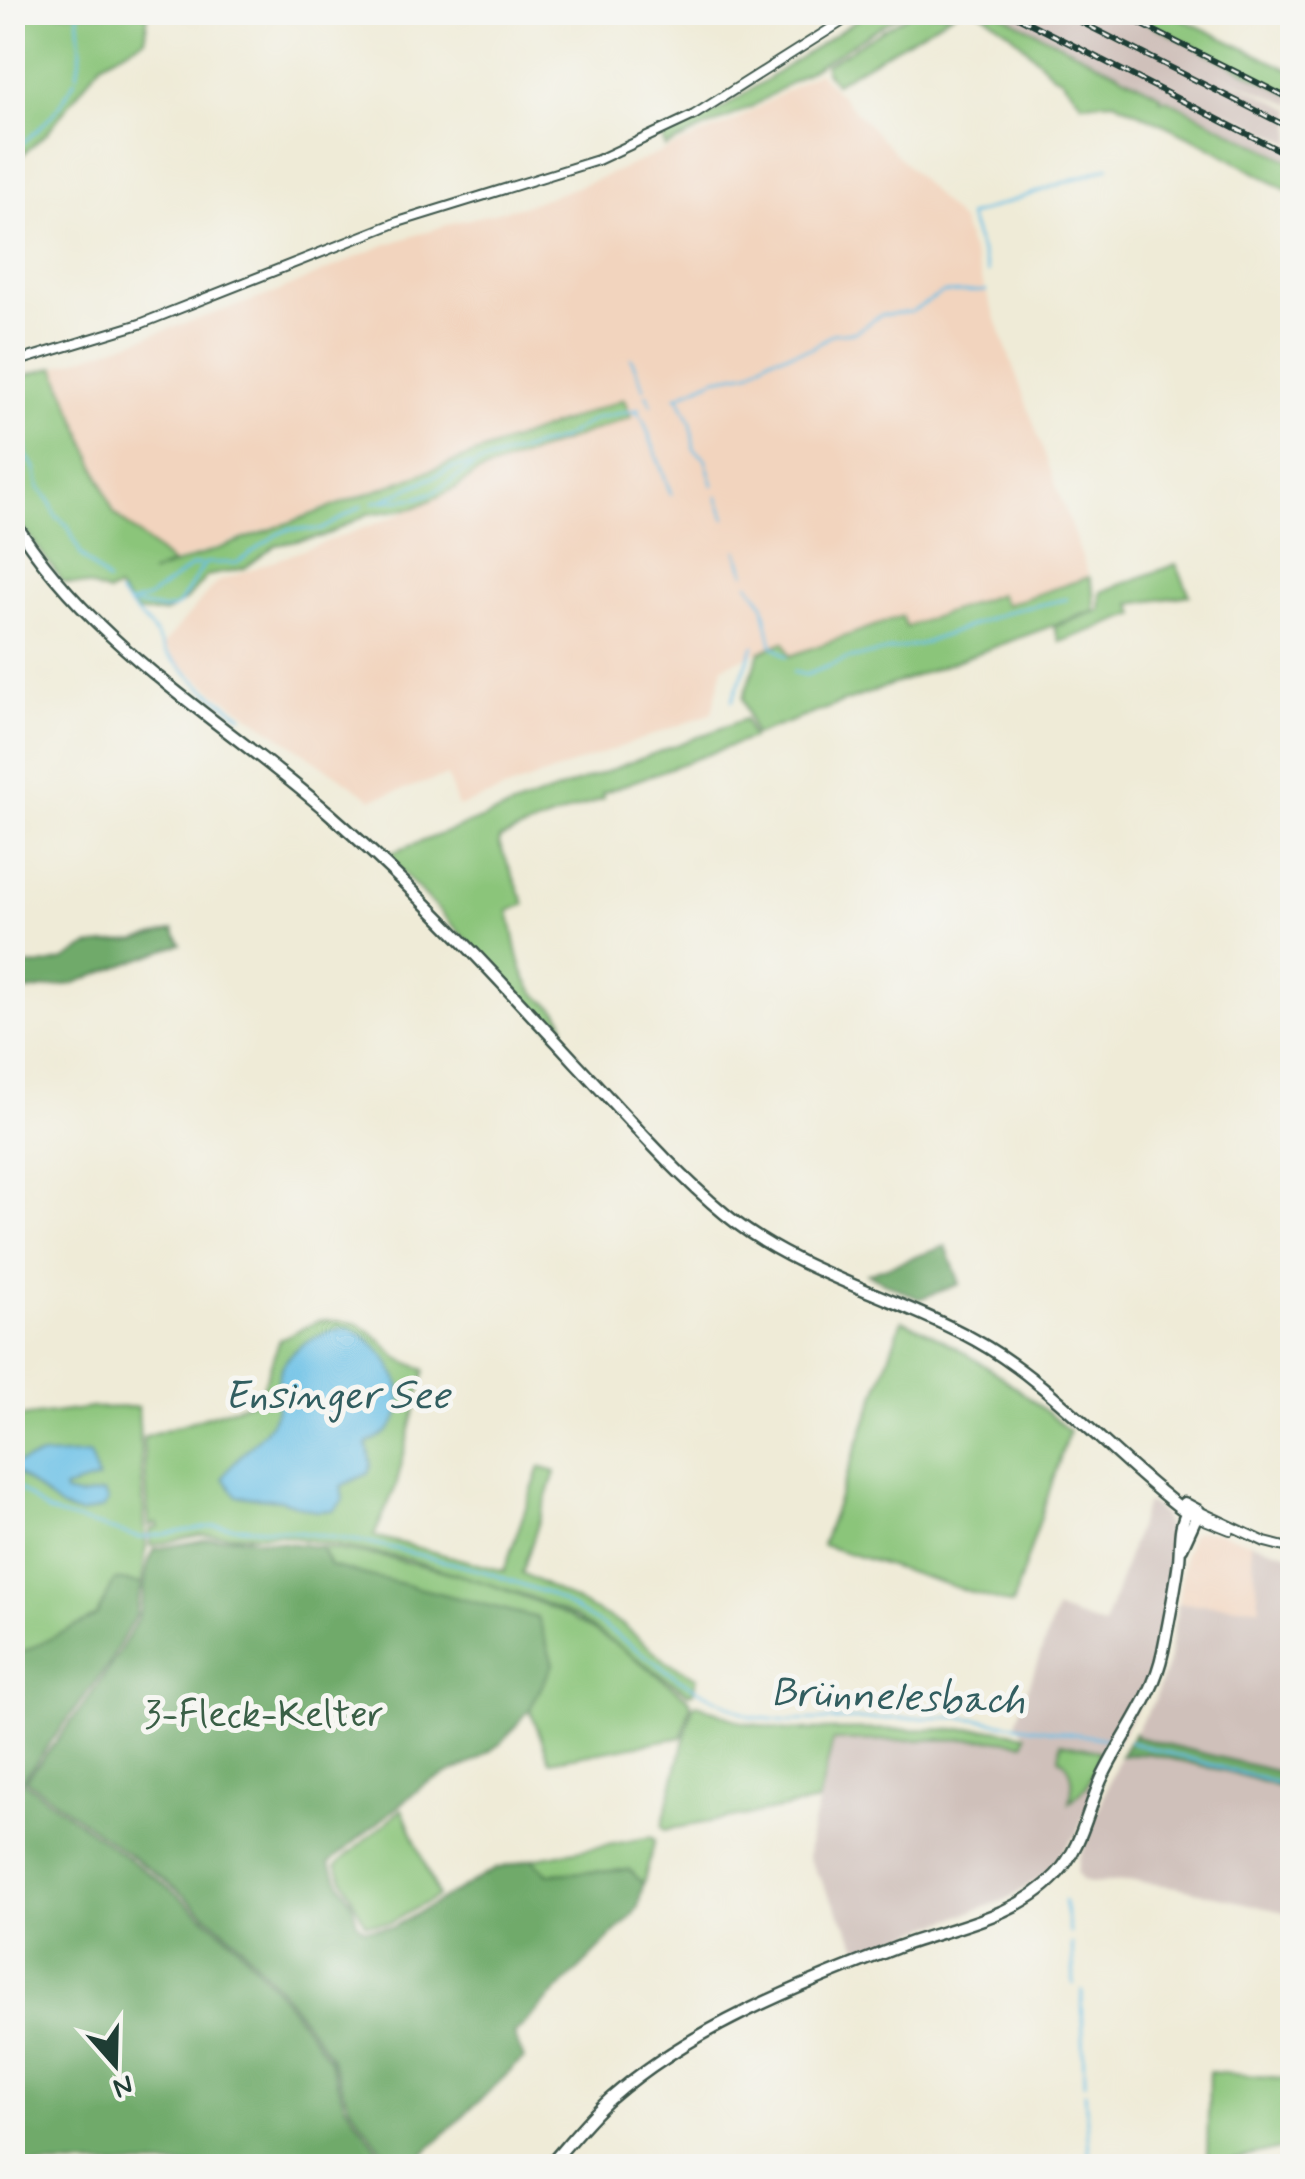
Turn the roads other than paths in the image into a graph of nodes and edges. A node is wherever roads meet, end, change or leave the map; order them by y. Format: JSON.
{"nodes":[{"id":1,"x":857,"y":12,"type":"edge"},
{"id":2,"x":12,"y":362,"type":"edge"},
{"id":3,"x":12,"y":518,"type":"edge"},
{"id":4,"x":1193,"y":1512,"type":"junction"},
{"id":5,"x":1292,"y":1549,"type":"edge"},
{"id":6,"x":549,"y":2166,"type":"edge"}],
"edges":[{"from":1,"to":2,"type":"street"},
{"from":3,"to":4,"type":"main road"},
{"from":4,"to":5,"type":"street"},
{"from":4,"to":6,"type":"main road"}]}
